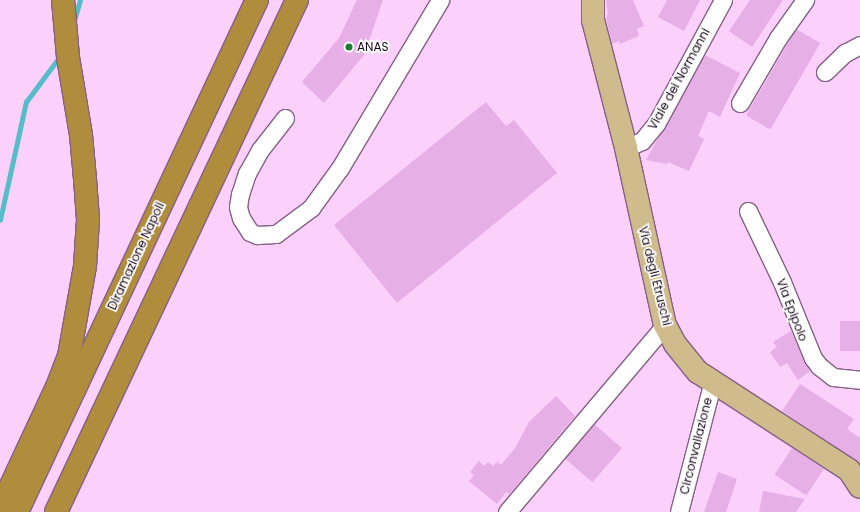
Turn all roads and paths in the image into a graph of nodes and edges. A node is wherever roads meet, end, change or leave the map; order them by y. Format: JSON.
{"nodes":[{"id":1,"x":63,"y":0,"type":"edge"},
{"id":2,"x":257,"y":0,"type":"edge"},
{"id":3,"x":281,"y":0,"type":"edge"},
{"id":4,"x":297,"y":0,"type":"edge"},
{"id":5,"x":440,"y":0,"type":"edge"},
{"id":6,"x":593,"y":0,"type":"edge"},
{"id":7,"x":723,"y":0,"type":"edge"},
{"id":8,"x":806,"y":0,"type":"edge"},
{"id":9,"x":860,"y":46,"type":"edge"},
{"id":10,"x":825,"y":72,"type":"dead end"},
{"id":11,"x":740,"y":103,"type":"dead end"},
{"id":12,"x":285,"y":118,"type":"dead end"},
{"id":13,"x":626,"y":148,"type":"junction"},
{"id":14,"x":748,"y":211,"type":"dead end"},
{"id":15,"x":666,"y":328,"type":"junction"},
{"id":16,"x":860,"y":380,"type":"edge"},
{"id":17,"x":713,"y":381,"type":"junction"},
{"id":18,"x":860,"y":486,"type":"edge"},
{"id":19,"x":0,"y":509,"type":"edge"},
{"id":20,"x":17,"y":512,"type":"edge"},
{"id":21,"x":43,"y":512,"type":"edge"},
{"id":22,"x":56,"y":512,"type":"edge"},
{"id":23,"x":507,"y":512,"type":"edge"},
{"id":24,"x":520,"y":512,"type":"edge"},
{"id":25,"x":679,"y":512,"type":"edge"}],
"edges":[{"from":1,"to":19,"type":"highway"},
{"from":2,"to":20,"type":"highway","name":"Diramazione Napoli"},
{"from":3,"to":21,"type":"highway","name":"Diramazione Napoli"},
{"from":4,"to":22,"type":"highway"},
{"from":5,"to":12,"type":"street"},
{"from":6,"to":13,"type":"main road","name":"Via degli Etruschi"},
{"from":7,"to":13,"type":"street","name":"Viale dei Normanni"},
{"from":8,"to":11,"type":"street"},
{"from":9,"to":10,"type":"street"},
{"from":13,"to":15,"type":"main road","name":"Via degli Etruschi"},
{"from":14,"to":16,"type":"street","name":"Via Epipolo"},
{"from":15,"to":17,"type":"main road","name":"Via degli Etruschi"},
{"from":15,"to":23,"type":"street"},
{"from":15,"to":24,"type":"street"},
{"from":17,"to":18,"type":"main road","name":"Via degli Etruschi"},
{"from":17,"to":25,"type":"street","name":"Circonvallazione"}]}
